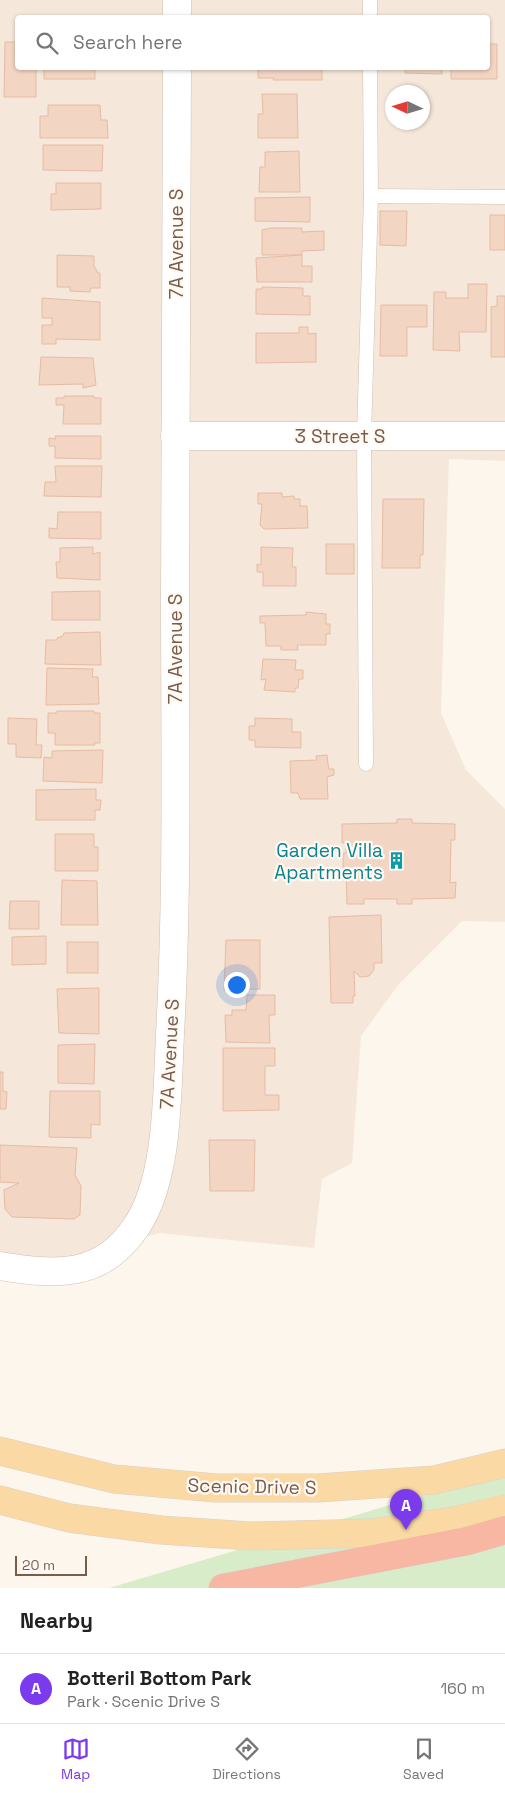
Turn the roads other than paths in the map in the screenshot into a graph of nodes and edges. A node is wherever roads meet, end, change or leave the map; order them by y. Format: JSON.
{"nodes":[{"id":1,"x":177,"y":0,"type":"edge"},
{"id":2,"x":370,"y":0,"type":"edge"},
{"id":3,"x":177,"y":15,"type":"edge"},
{"id":4,"x":370,"y":15,"type":"edge"},
{"id":5,"x":177,"y":70,"type":"edge"},
{"id":6,"x":370,"y":70,"type":"edge"},
{"id":7,"x":371,"y":196,"type":"junction"},
{"id":8,"x":505,"y":197,"type":"edge"},
{"id":9,"x":174,"y":436,"type":"junction"},
{"id":10,"x":364,"y":436,"type":"junction"},
{"id":11,"x":505,"y":436,"type":"edge"},
{"id":12,"x":366,"y":764,"type":"dead end"},
{"id":13,"x":0,"y":1266,"type":"edge"},
{"id":14,"x":0,"y":1451,"type":"edge"},
{"id":15,"x":505,"y":1463,"type":"edge"},
{"id":16,"x":0,"y":1500,"type":"edge"},
{"id":17,"x":505,"y":1509,"type":"edge"},
{"id":18,"x":505,"y":1530,"type":"edge"},
{"id":19,"x":223,"y":1588,"type":"edge"}],
"edges":[{"from":1,"to":3,"type":"street"},
{"from":2,"to":4,"type":"lane"},
{"from":5,"to":9,"type":"street","name":"7A Avenue S"},
{"from":6,"to":7,"type":"lane"},
{"from":7,"to":8,"type":"lane"},
{"from":7,"to":10,"type":"lane"},
{"from":9,"to":10,"type":"street","name":"3 Street S"},
{"from":9,"to":13,"type":"street","name":"7A Avenue S"},
{"from":10,"to":11,"type":"street","name":"3 Street S"},
{"from":10,"to":12,"type":"lane"},
{"from":14,"to":15,"type":"main road","name":"Scenic Drive S"},
{"from":16,"to":17,"type":"main road"},
{"from":18,"to":19,"type":"highway"}]}
